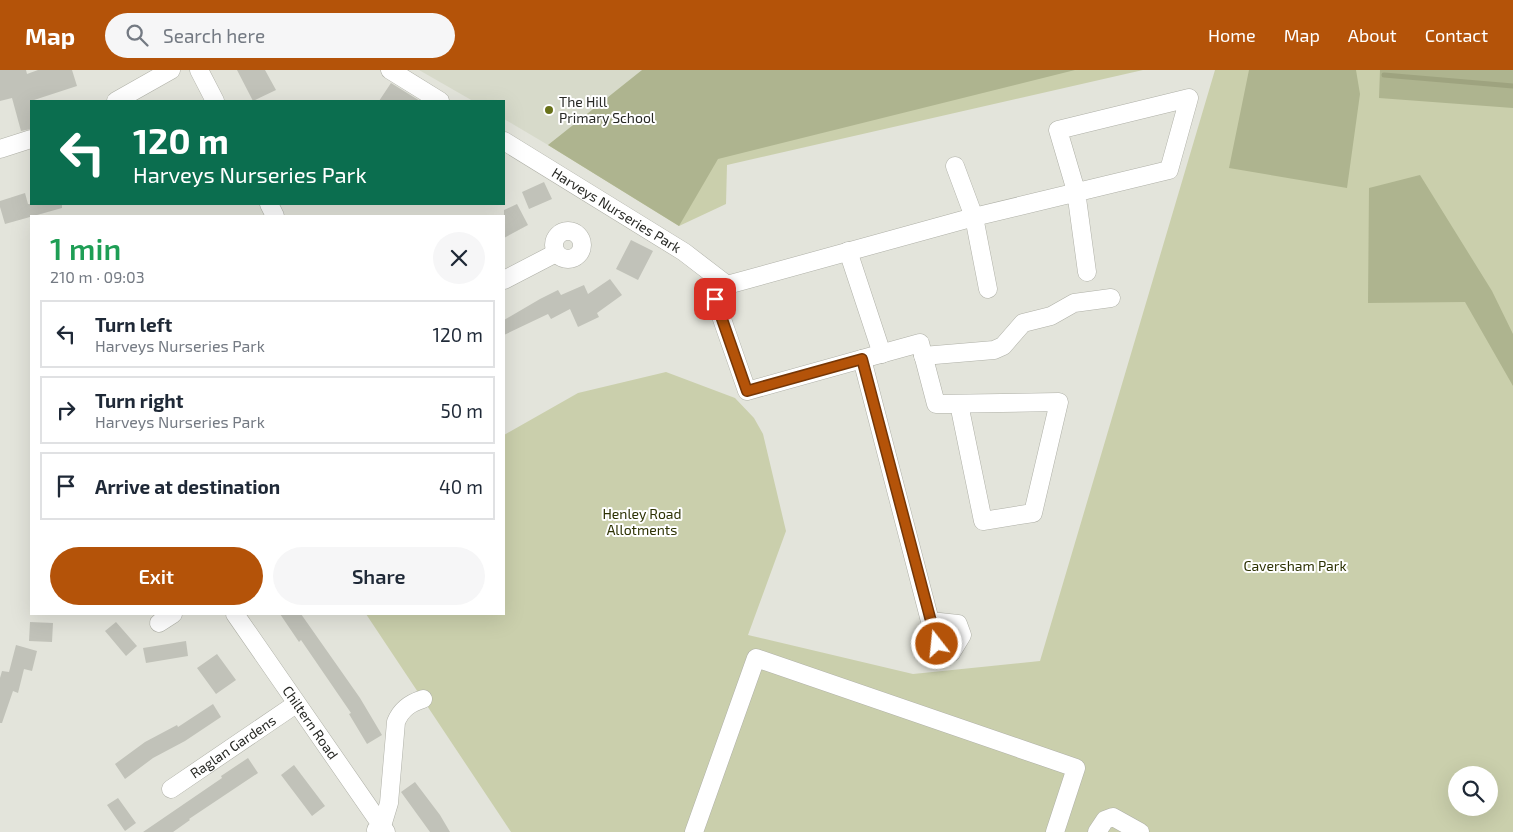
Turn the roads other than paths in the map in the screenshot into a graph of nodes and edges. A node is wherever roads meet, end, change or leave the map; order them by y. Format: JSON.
{"nodes":[{"id":1,"x":171,"y":70,"type":"edge"},
{"id":2,"x":199,"y":70,"type":"edge"},
{"id":3,"x":390,"y":70,"type":"edge"},
{"id":4,"x":118,"y":100,"type":"edge"},
{"id":5,"x":214,"y":100,"type":"edge"},
{"id":6,"x":438,"y":100,"type":"edge"},
{"id":7,"x":30,"y":139,"type":"edge"},
{"id":8,"x":505,"y":142,"type":"edge"},
{"id":9,"x":0,"y":149,"type":"edge"},
{"id":10,"x":955,"y":166,"type":"dead end"},
{"id":11,"x":1076,"y":191,"type":"junction"},
{"id":12,"x":974,"y":216,"type":"junction"},
{"id":13,"x":848,"y":251,"type":"junction"},
{"id":14,"x":556,"y":253,"type":"dead end"},
{"id":15,"x":1087,"y":272,"type":"dead end"},
{"id":16,"x":505,"y":279,"type":"edge"},
{"id":17,"x":727,"y":285,"type":"junction"},
{"id":18,"x":988,"y":289,"type":"dead end"},
{"id":19,"x":1111,"y":298,"type":"dead end"},
{"id":20,"x":882,"y":354,"type":"junction"},
{"id":21,"x":923,"y":356,"type":"junction"},
{"id":22,"x":862,"y":359,"type":"junction"},
{"id":23,"x":959,"y":404,"type":"junction"},
{"id":24,"x":236,"y":615,"type":"edge"},
{"id":25,"x":930,"y":620,"type":"dead end"},
{"id":26,"x":423,"y":699,"type":"dead end"},
{"id":27,"x":296,"y":704,"type":"junction"},
{"id":28,"x":171,"y":789,"type":"dead end"},
{"id":29,"x":381,"y":830,"type":"edge"},
{"id":30,"x":694,"y":832,"type":"edge"},
{"id":31,"x":1055,"y":832,"type":"edge"},
{"id":32,"x":1097,"y":832,"type":"edge"},
{"id":33,"x":1140,"y":832,"type":"edge"}],
"edges":[{"from":1,"to":4,"type":"street"},
{"from":2,"to":5,"type":"street"},
{"from":3,"to":6,"type":"street"},
{"from":7,"to":9,"type":"street"},
{"from":8,"to":17,"type":"street","name":"Harveys Nurseries Park"},
{"from":10,"to":12,"type":"street"},
{"from":11,"to":11,"type":"street"},
{"from":11,"to":12,"type":"street"},
{"from":11,"to":15,"type":"street"},
{"from":12,"to":13,"type":"street"},
{"from":12,"to":18,"type":"street"},
{"from":13,"to":17,"type":"street"},
{"from":13,"to":20,"type":"street"},
{"from":14,"to":16,"type":"street"},
{"from":17,"to":22,"type":"street"},
{"from":19,"to":21,"type":"street"},
{"from":20,"to":21,"type":"street"},
{"from":20,"to":22,"type":"street"},
{"from":21,"to":23,"type":"street"},
{"from":22,"to":25,"type":"street"},
{"from":23,"to":23,"type":"street"},
{"from":24,"to":27,"type":"street","name":"Chiltern Road"},
{"from":26,"to":29,"type":"street"},
{"from":27,"to":28,"type":"street","name":"Raglan Gardens"},
{"from":27,"to":29,"type":"street","name":"Chiltern Road"},
{"from":30,"to":31,"type":"street"},
{"from":32,"to":33,"type":"street"}]}
